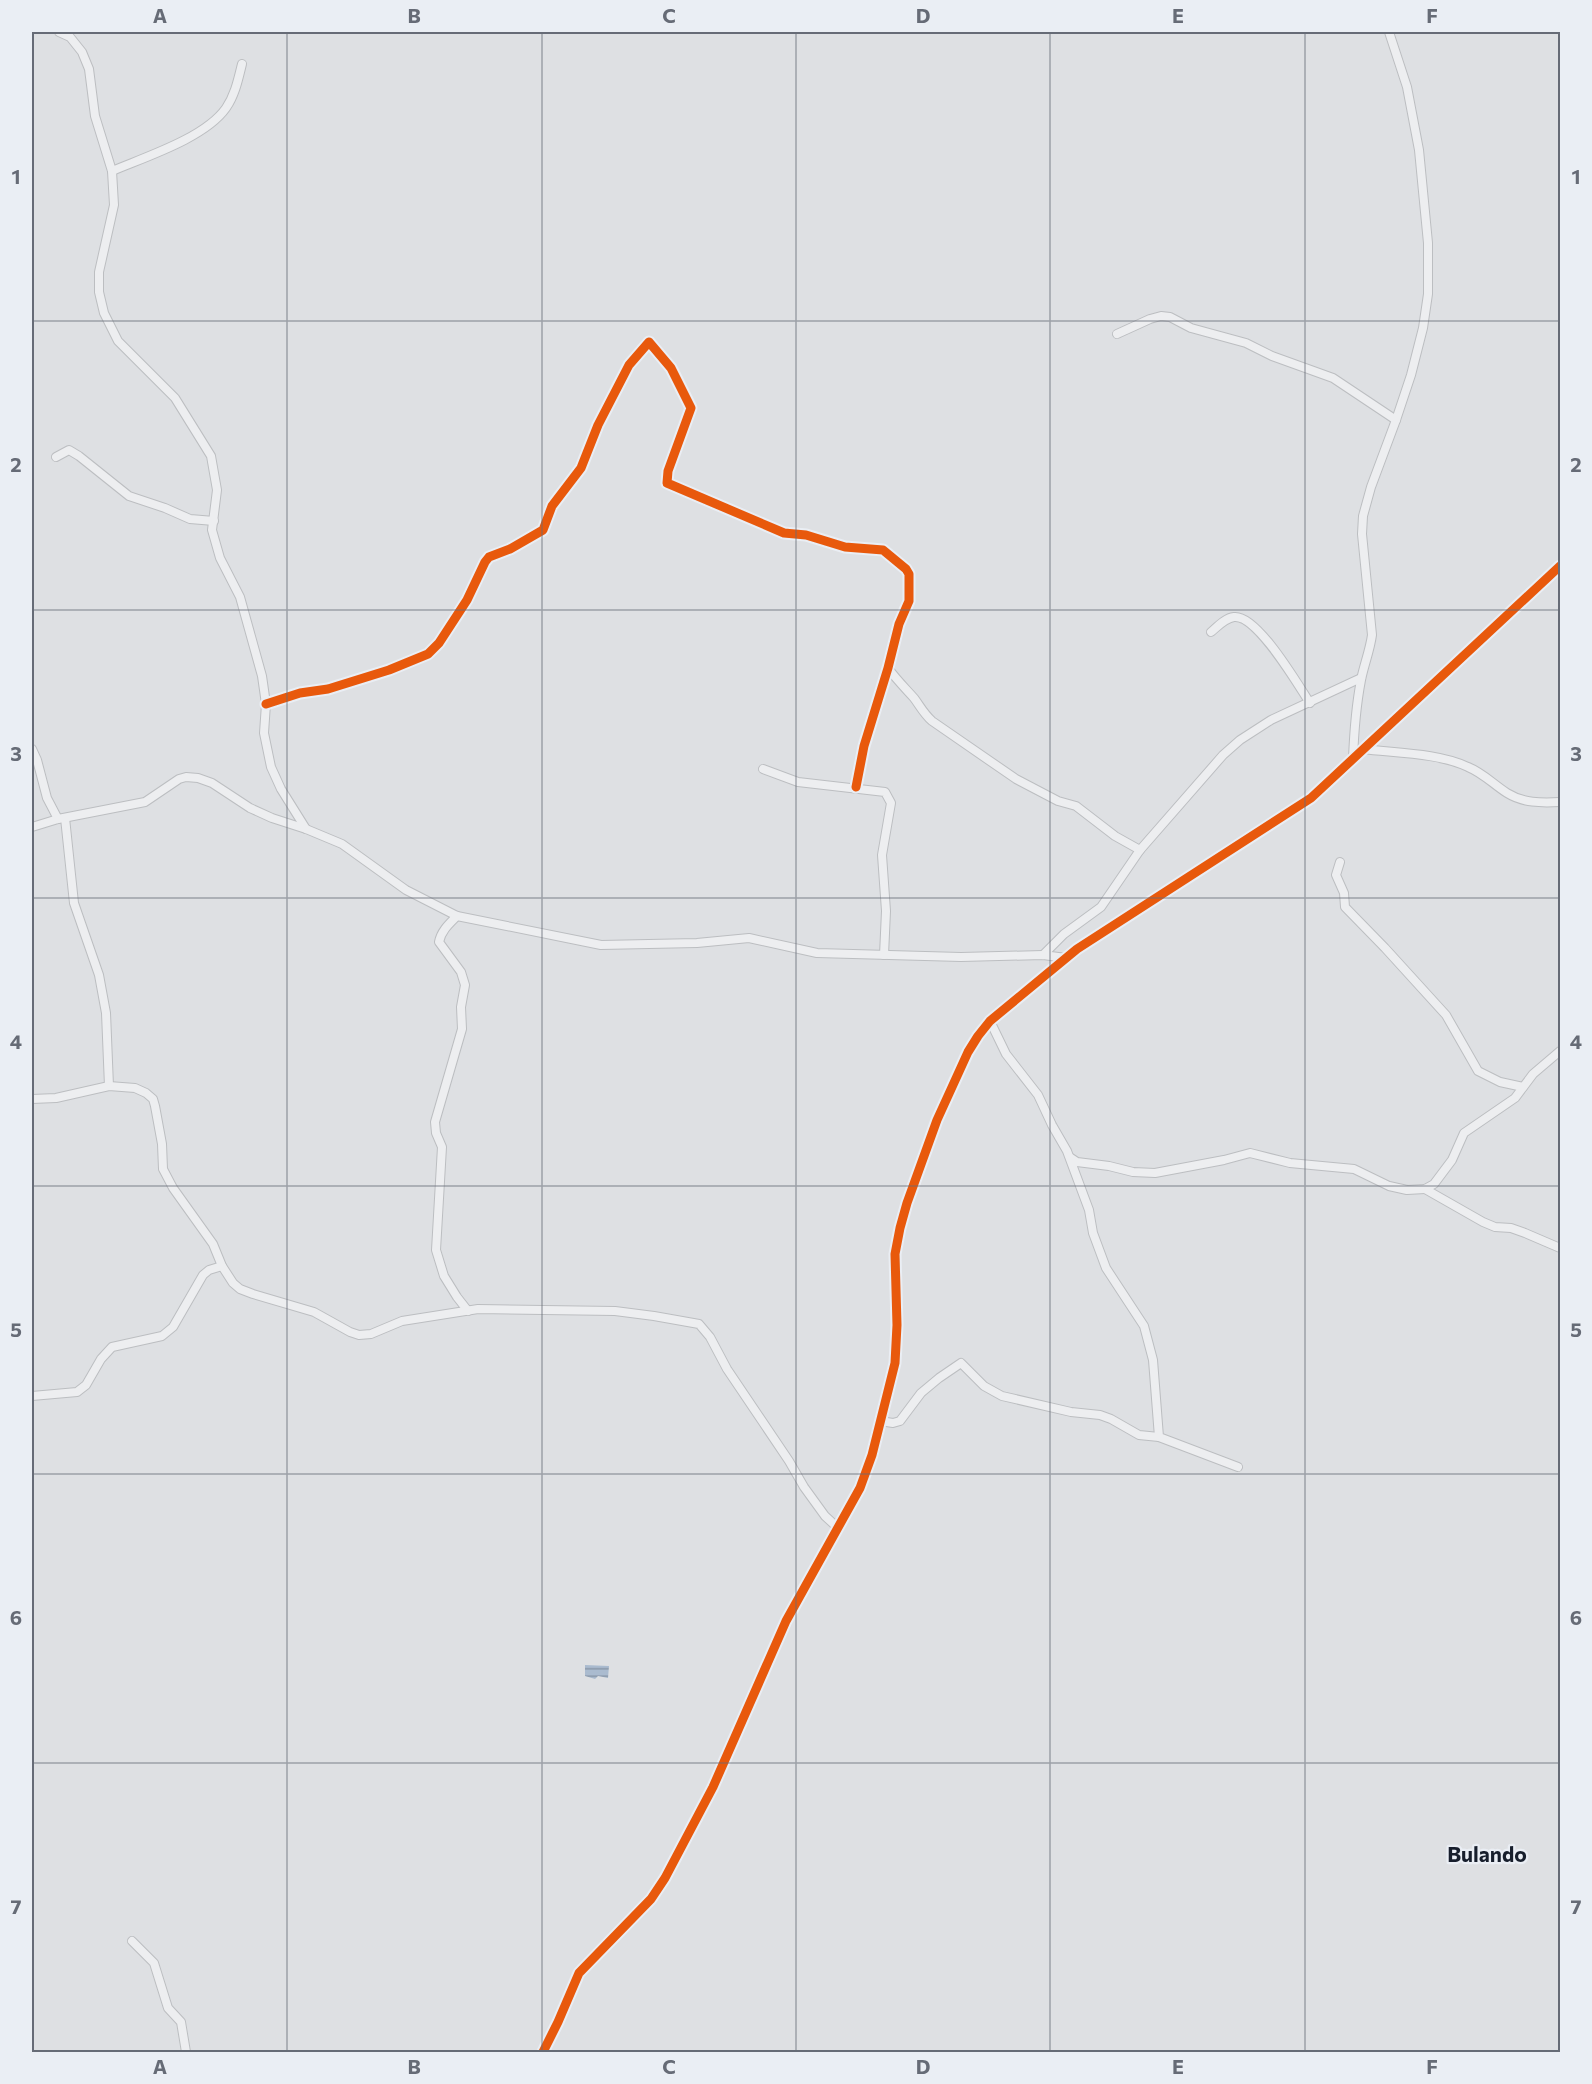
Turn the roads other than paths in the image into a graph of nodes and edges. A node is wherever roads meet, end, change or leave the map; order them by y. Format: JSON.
{"nodes":[{"id":1,"x":59,"y":32,"type":"edge"},
{"id":2,"x":1389,"y":32,"type":"edge"},
{"id":3,"x":242,"y":64,"type":"dead end"},
{"id":4,"x":112,"y":171,"type":"junction"},
{"id":5,"x":1117,"y":334,"type":"dead end"},
{"id":6,"x":1396,"y":420,"type":"junction"},
{"id":7,"x":56,"y":457,"type":"dead end"},
{"id":8,"x":214,"y":521,"type":"junction"},
{"id":9,"x":1560,"y":566,"type":"edge"},
{"id":10,"x":1211,"y":632,"type":"dead end"},
{"id":11,"x":888,"y":668,"type":"junction"},
{"id":12,"x":1362,"y":678,"type":"junction"},
{"id":13,"x":1310,"y":702,"type":"junction"},
{"id":14,"x":266,"y":704,"type":"junction"},
{"id":15,"x":32,"y":749,"type":"edge"},
{"id":16,"x":1363,"y":749,"type":"junction"},
{"id":17,"x":1353,"y":759,"type":"junction"},
{"id":18,"x":763,"y":769,"type":"dead end"},
{"id":19,"x":856,"y":787,"type":"junction"},
{"id":20,"x":1560,"y":802,"type":"edge"},
{"id":21,"x":62,"y":818,"type":"junction"},
{"id":22,"x":32,"y":827,"type":"edge"},
{"id":23,"x":306,"y":829,"type":"junction"},
{"id":24,"x":1140,"y":850,"type":"junction"},
{"id":25,"x":1340,"y":862,"type":"dead end"},
{"id":26,"x":457,"y":916,"type":"junction"},
{"id":27,"x":1043,"y":955,"type":"junction"},
{"id":28,"x":884,"y":956,"type":"junction"},
{"id":29,"x":1066,"y":958,"type":"junction"},
{"id":30,"x":990,"y":1021,"type":"junction"},
{"id":31,"x":1560,"y":1051,"type":"edge"},
{"id":32,"x":109,"y":1086,"type":"junction"},
{"id":33,"x":1523,"y":1087,"type":"junction"},
{"id":34,"x":32,"y":1100,"type":"edge"},
{"id":35,"x":1071,"y":1158,"type":"junction"},
{"id":36,"x":1425,"y":1189,"type":"junction"},
{"id":37,"x":1560,"y":1248,"type":"edge"},
{"id":38,"x":222,"y":1266,"type":"junction"},
{"id":39,"x":468,"y":1311,"type":"junction"},
{"id":40,"x":32,"y":1396,"type":"edge"},
{"id":41,"x":880,"y":1421,"type":"junction"},
{"id":42,"x":1159,"y":1437,"type":"junction"},
{"id":43,"x":1238,"y":1467,"type":"dead end"},
{"id":44,"x":838,"y":1528,"type":"junction"},
{"id":45,"x":132,"y":1941,"type":"dead end"},
{"id":46,"x":186,"y":2052,"type":"edge"},
{"id":47,"x":543,"y":2052,"type":"edge"}],
"edges":[{"from":1,"to":4,"type":"street"},
{"from":2,"to":6,"type":"street"},
{"from":3,"to":4,"type":"street"},
{"from":4,"to":8,"type":"street"},
{"from":5,"to":6,"type":"street"},
{"from":6,"to":12,"type":"street"},
{"from":7,"to":8,"type":"street"},
{"from":8,"to":14,"type":"street"},
{"from":9,"to":16,"type":"street"},
{"from":10,"to":13,"type":"street"},
{"from":11,"to":14,"type":"street"},
{"from":11,"to":19,"type":"street"},
{"from":11,"to":24,"type":"street"},
{"from":12,"to":13,"type":"street"},
{"from":12,"to":17,"type":"street"},
{"from":13,"to":24,"type":"street"},
{"from":14,"to":23,"type":"street"},
{"from":15,"to":21,"type":"street"},
{"from":16,"to":17,"type":"street"},
{"from":16,"to":20,"type":"street"},
{"from":17,"to":29,"type":"street"},
{"from":18,"to":19,"type":"street"},
{"from":19,"to":28,"type":"street"},
{"from":21,"to":22,"type":"street"},
{"from":21,"to":23,"type":"street"},
{"from":21,"to":32,"type":"street"},
{"from":23,"to":26,"type":"street"},
{"from":24,"to":27,"type":"street"},
{"from":25,"to":33,"type":"street"},
{"from":26,"to":28,"type":"street"},
{"from":26,"to":39,"type":"street"},
{"from":27,"to":28,"type":"street"},
{"from":27,"to":29,"type":"street"},
{"from":29,"to":30,"type":"street"},
{"from":30,"to":35,"type":"street"},
{"from":30,"to":41,"type":"street"},
{"from":31,"to":33,"type":"street"},
{"from":32,"to":34,"type":"street"},
{"from":32,"to":38,"type":"street"},
{"from":33,"to":36,"type":"street"},
{"from":35,"to":36,"type":"street"},
{"from":35,"to":42,"type":"street"},
{"from":36,"to":37,"type":"street"},
{"from":38,"to":39,"type":"street"},
{"from":38,"to":40,"type":"street"},
{"from":39,"to":44,"type":"street"},
{"from":41,"to":42,"type":"street"},
{"from":41,"to":44,"type":"street"},
{"from":42,"to":43,"type":"street"},
{"from":44,"to":47,"type":"street"},
{"from":45,"to":46,"type":"street"}]}
